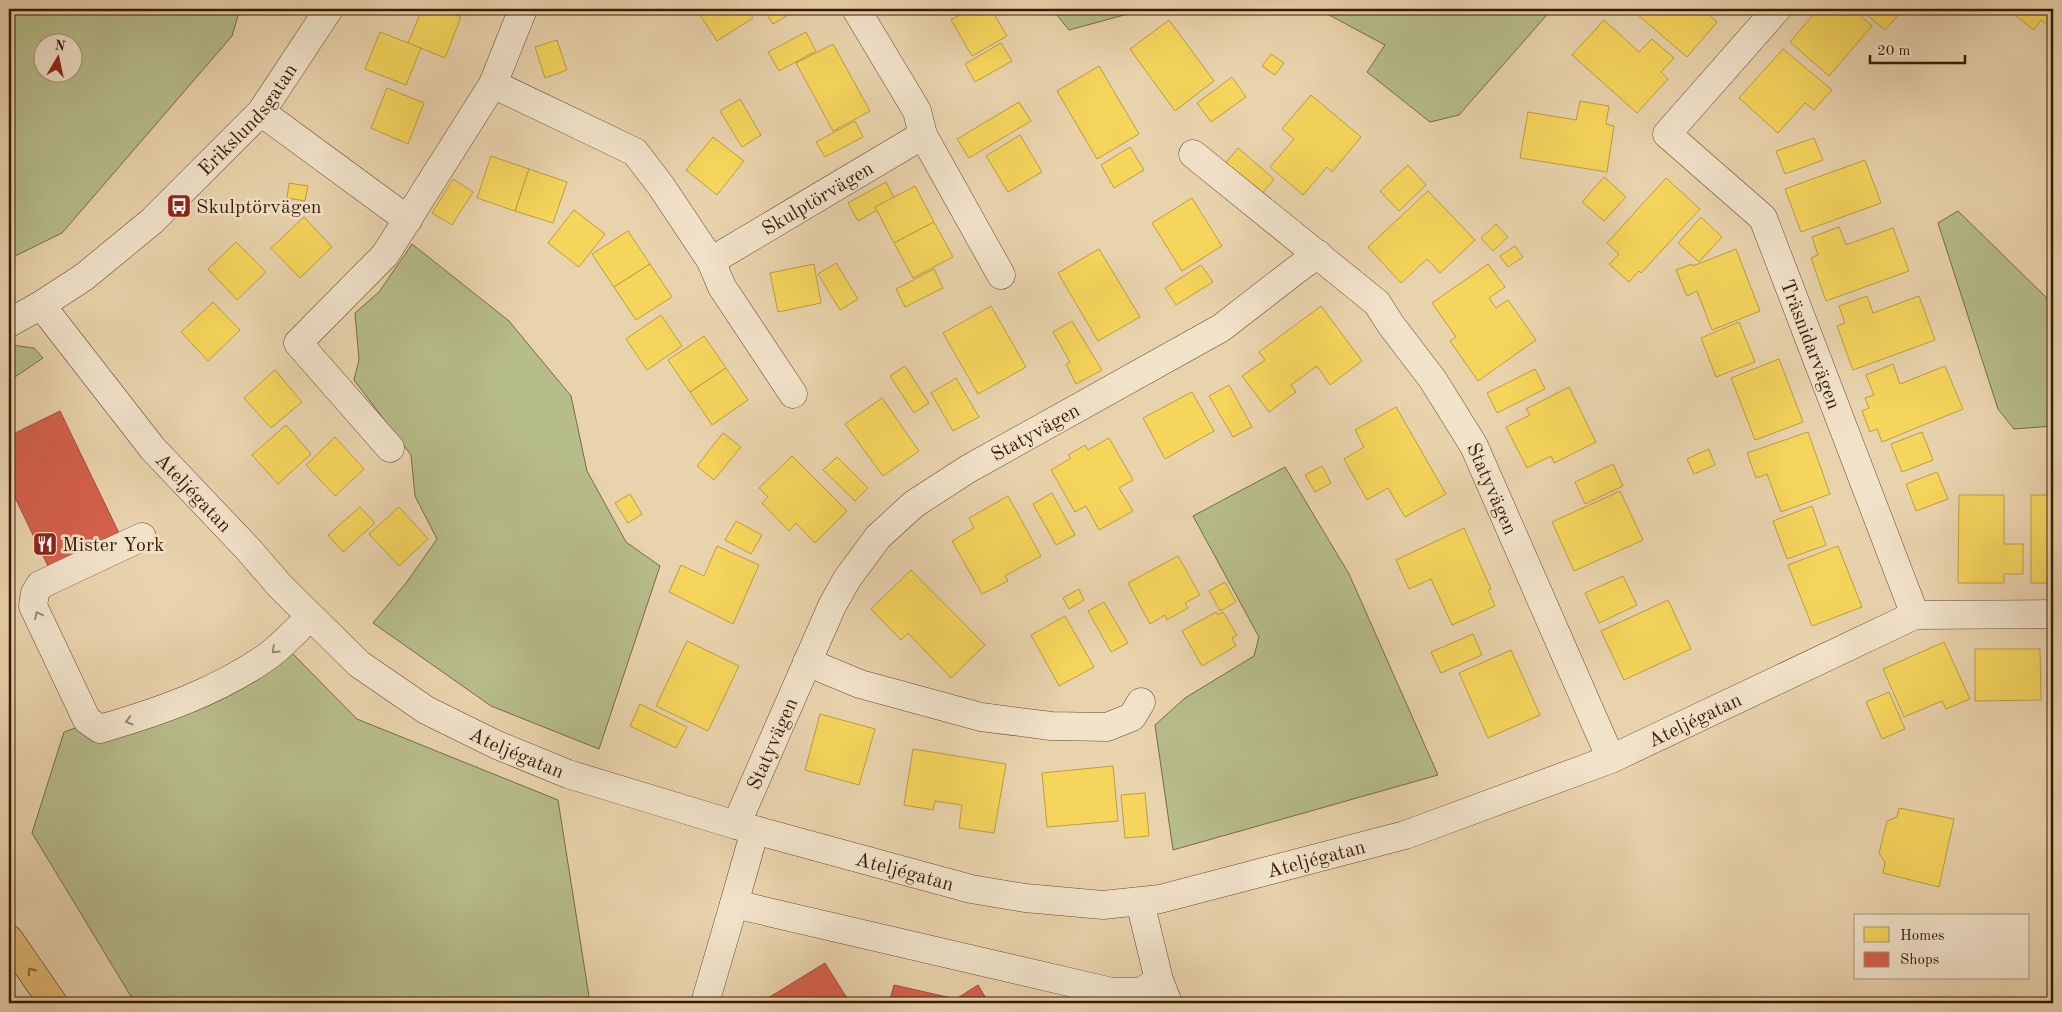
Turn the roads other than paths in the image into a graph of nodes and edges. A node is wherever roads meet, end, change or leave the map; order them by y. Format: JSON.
{"nodes":[{"id":1,"x":329,"y":9,"type":"edge"},
{"id":2,"x":523,"y":9,"type":"edge"},
{"id":3,"x":856,"y":9,"type":"edge"},
{"id":4,"x":1777,"y":9,"type":"edge"},
{"id":5,"x":493,"y":84,"type":"junction"},
{"id":6,"x":260,"y":112,"type":"junction"},
{"id":7,"x":923,"y":135,"type":"junction"},
{"id":8,"x":1193,"y":154,"type":"dead end"},
{"id":9,"x":408,"y":220,"type":"junction"},
{"id":10,"x":1318,"y":254,"type":"junction"},
{"id":11,"x":711,"y":261,"type":"junction"},
{"id":12,"x":1001,"y":275,"type":"dead end"},
{"id":13,"x":41,"y":305,"type":"junction"},
{"id":14,"x":9,"y":323,"type":"edge"},
{"id":15,"x":793,"y":394,"type":"dead end"},
{"id":16,"x":390,"y":448,"type":"dead end"},
{"id":17,"x":142,"y":537,"type":"dead end"},
{"id":18,"x":2053,"y":614,"type":"edge"},
{"id":19,"x":1914,"y":615,"type":"junction"},
{"id":20,"x":310,"y":617,"type":"junction"},
{"id":21,"x":807,"y":662,"type":"junction"},
{"id":22,"x":1140,"y":702,"type":"dead end"},
{"id":23,"x":1611,"y":758,"type":"junction"},
{"id":24,"x":745,"y":828,"type":"junction"},
{"id":25,"x":1140,"y":902,"type":"junction"},
{"id":26,"x":734,"y":904,"type":"junction"},
{"id":27,"x":9,"y":938,"type":"edge"},
{"id":28,"x":1163,"y":992,"type":"edge"},
{"id":29,"x":53,"y":1003,"type":"edge"},
{"id":30,"x":705,"y":1003,"type":"edge"}],
"edges":[{"from":1,"to":6,"type":"street","name":"Erikslundsgatan"},
{"from":2,"to":5,"type":"street"},
{"from":3,"to":7,"type":"street"},
{"from":4,"to":19,"type":"street","name":"Träsnidarvägen"},
{"from":5,"to":9,"type":"street"},
{"from":5,"to":11,"type":"street"},
{"from":6,"to":9,"type":"street"},
{"from":6,"to":13,"type":"street","name":"Erikslundsgatan"},
{"from":7,"to":11,"type":"street","name":"Skulptörvägen"},
{"from":7,"to":12,"type":"street"},
{"from":8,"to":10,"type":"street","name":"Statyvägen"},
{"from":9,"to":16,"type":"street"},
{"from":10,"to":21,"type":"street","name":"Statyvägen"},
{"from":10,"to":23,"type":"street","name":"Statyvägen"},
{"from":11,"to":15,"type":"street"},
{"from":13,"to":14,"type":"street","name":"Erikslundsgatan"},
{"from":13,"to":20,"type":"street","name":"Ateljégatan"},
{"from":20,"to":17,"type":"street","one_way":true},
{"from":18,"to":19,"type":"street"},
{"from":19,"to":23,"type":"street","name":"Ateljégatan"},
{"from":20,"to":24,"type":"street","name":"Ateljégatan"},
{"from":21,"to":22,"type":"street"},
{"from":21,"to":24,"type":"street","name":"Statyvägen"},
{"from":23,"to":25,"type":"street","name":"Ateljégatan"},
{"from":24,"to":25,"type":"street","name":"Ateljégatan"},
{"from":24,"to":26,"type":"street","name":"Statyvägen"},
{"from":25,"to":28,"type":"street"},
{"from":26,"to":28,"type":"street"},
{"from":26,"to":30,"type":"street","name":"Statyvägen"},
{"from":29,"to":27,"type":"main road","one_way":true}]}
